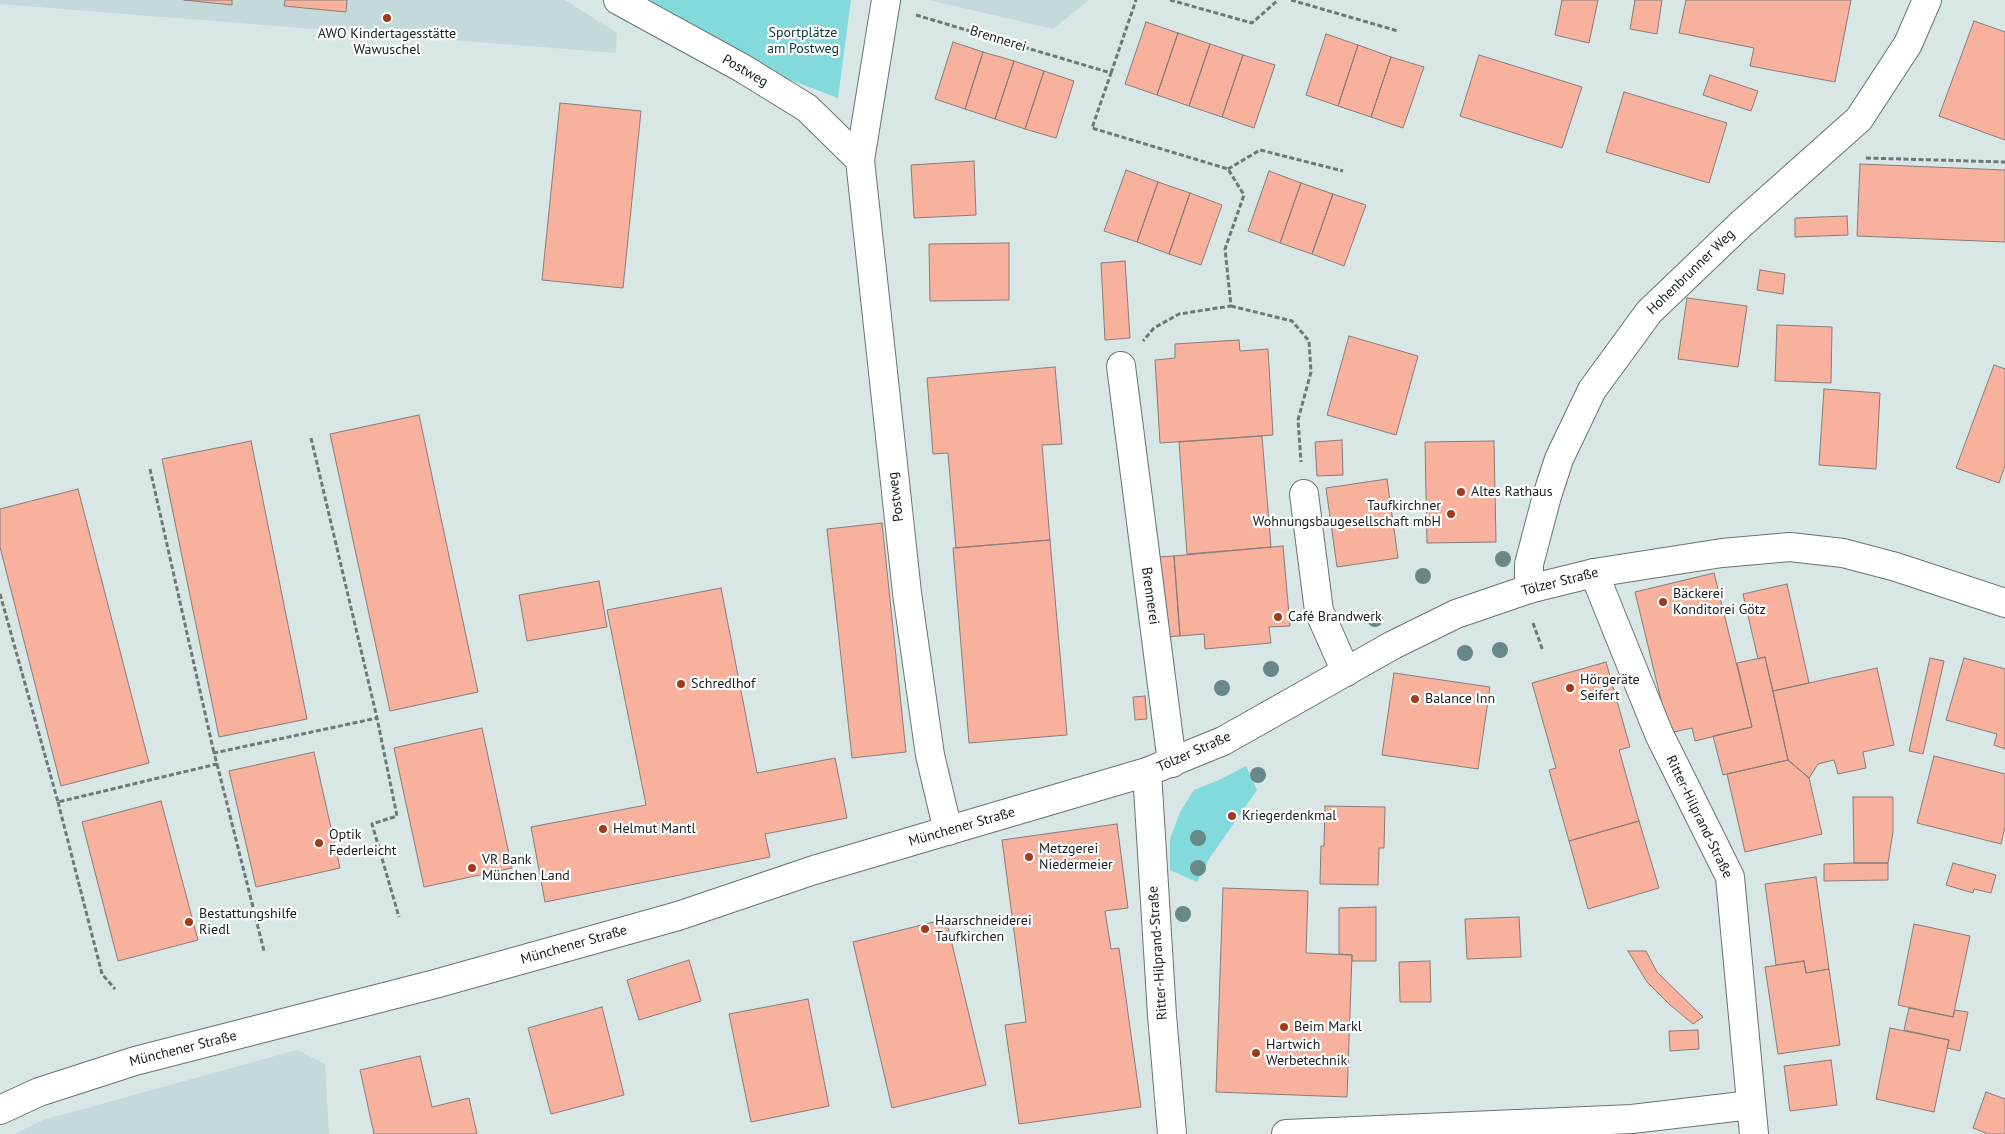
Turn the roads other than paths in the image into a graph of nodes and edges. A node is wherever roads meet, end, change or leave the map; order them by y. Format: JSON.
{"nodes":[{"id":1,"x":618,"y":0,"type":"edge"},
{"id":2,"x":1927,"y":0,"type":"edge"},
{"id":3,"x":886,"y":3,"type":"edge"},
{"id":4,"x":860,"y":160,"type":"junction"},
{"id":5,"x":1121,"y":366,"type":"road end"},
{"id":6,"x":1304,"y":494,"type":"road end"},
{"id":7,"x":1594,"y":573,"type":"junction"},
{"id":8,"x":1529,"y":588,"type":"junction"},
{"id":9,"x":2005,"y":603,"type":"edge"},
{"id":10,"x":1346,"y":672,"type":"junction"},
{"id":11,"x":1172,"y":763,"type":"junction"},
{"id":12,"x":1147,"y":772,"type":"junction"},
{"id":13,"x":948,"y":831,"type":"junction"},
{"id":14,"x":1751,"y":1105,"type":"junction"},
{"id":15,"x":0,"y":1110,"type":"edge"},
{"id":16,"x":1172,"y":1134,"type":"edge"},
{"id":17,"x":1286,"y":1134,"type":"edge"},
{"id":18,"x":1754,"y":1134,"type":"edge"}],
"edges":[{"from":1,"to":4,"type":"street","name":"Postweg"},
{"from":2,"to":8,"type":"street","name":"Hohenbrunner Weg"},
{"from":3,"to":4,"type":"street","name":"Postweg"},
{"from":4,"to":13,"type":"street","name":"Postweg"},
{"from":5,"to":11,"type":"street","name":"Brennerei"},
{"from":6,"to":10,"type":"street"},
{"from":7,"to":8,"type":"street","name":"Tölzer Straße"},
{"from":7,"to":9,"type":"street","name":"Tölzer Straße"},
{"from":7,"to":14,"type":"street","name":"Ritter-Hilprand-Straße"},
{"from":8,"to":10,"type":"street","name":"Tölzer Straße"},
{"from":10,"to":11,"type":"street","name":"Tölzer Straße"},
{"from":11,"to":12,"type":"street","name":"Tölzer Straße"},
{"from":12,"to":13,"type":"street","name":"Münchener Straße"},
{"from":12,"to":16,"type":"street","name":"Ritter-Hilprand-Straße"},
{"from":13,"to":15,"type":"street","name":"Münchener Straße"},
{"from":14,"to":17,"type":"street"},
{"from":14,"to":18,"type":"street","name":"Ritter-Hilprand-Straße"}]}
